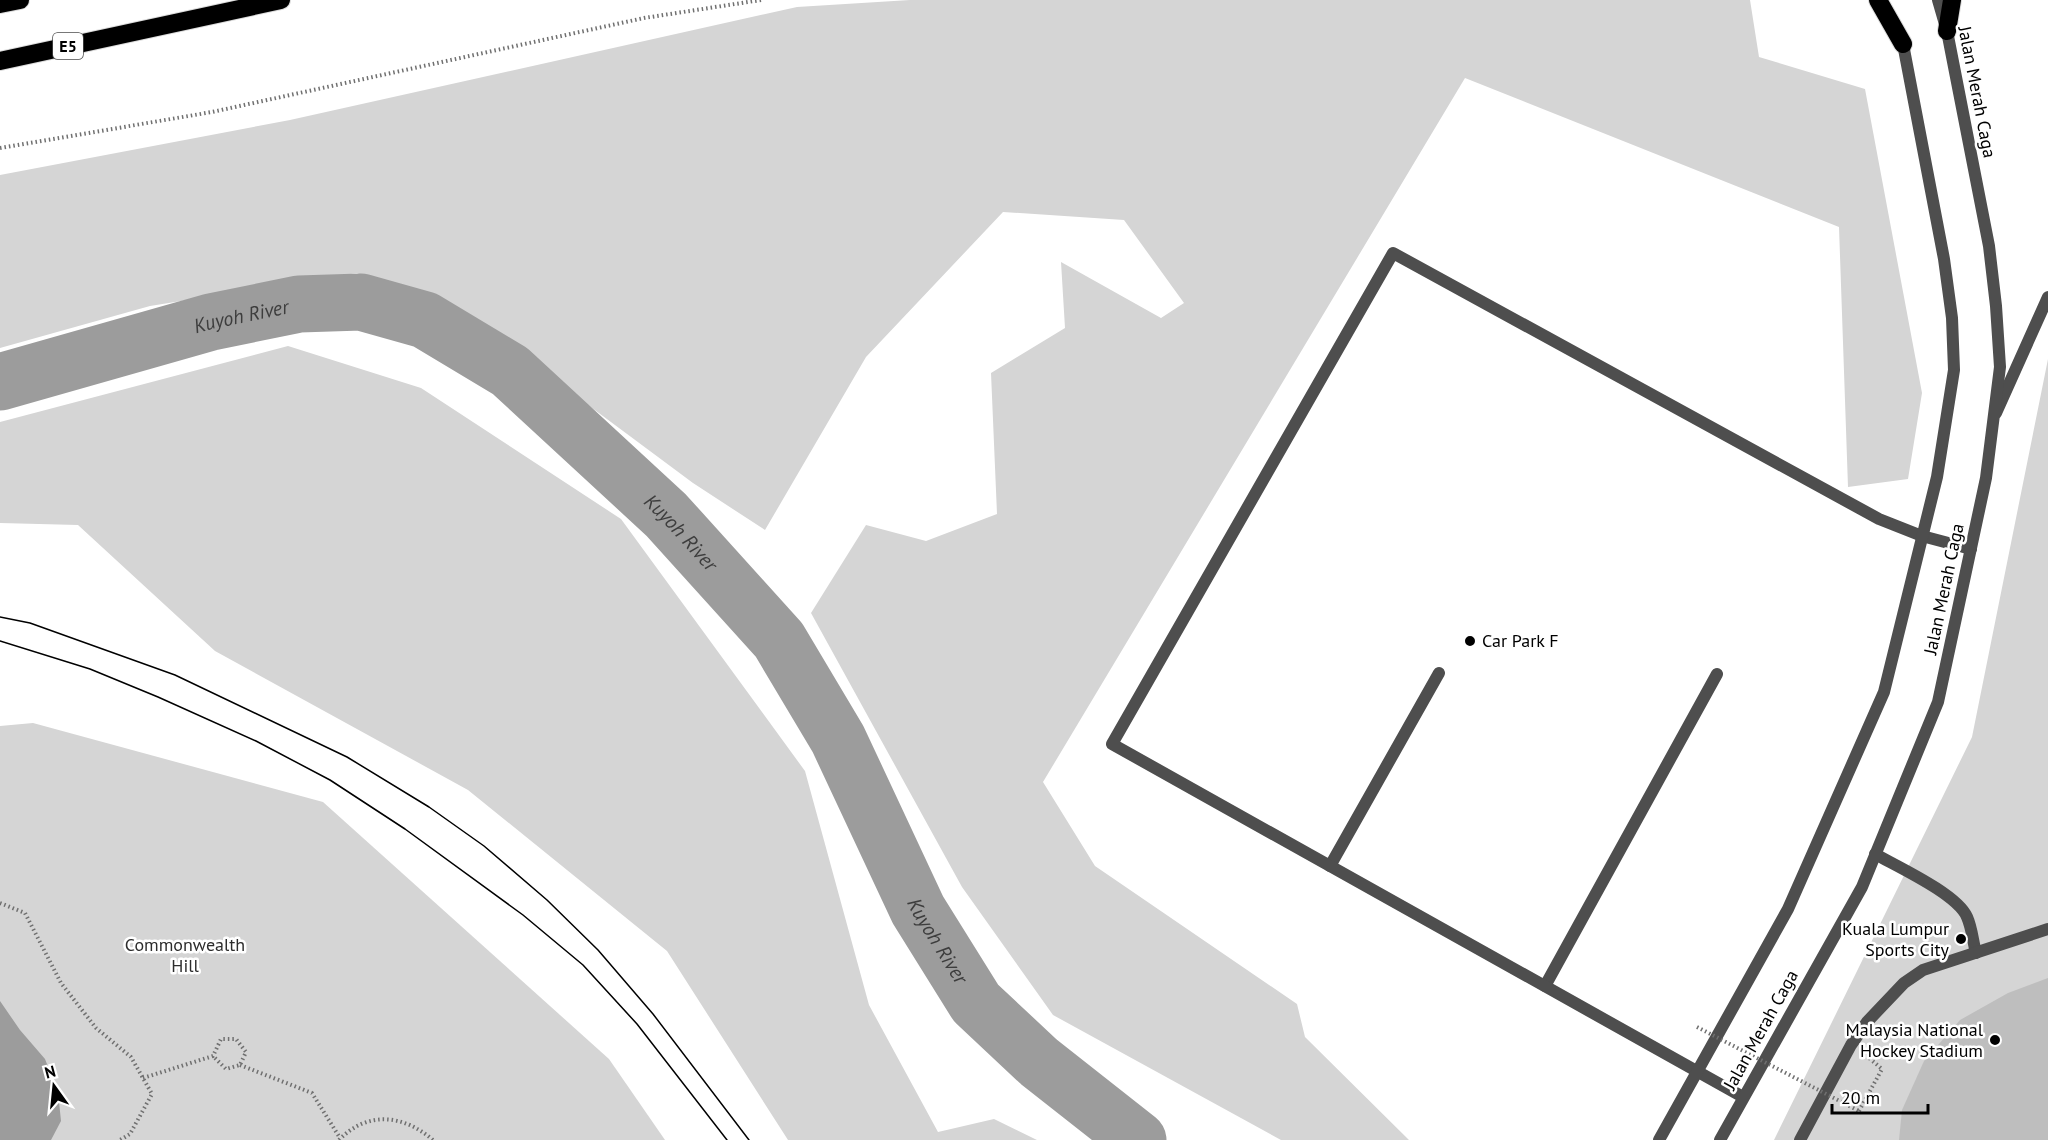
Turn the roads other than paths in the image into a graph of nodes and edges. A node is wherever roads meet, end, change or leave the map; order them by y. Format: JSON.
{"nodes":[{"id":1,"x":20,"y":0,"type":"edge"},
{"id":2,"x":281,"y":0,"type":"edge"},
{"id":3,"x":1878,"y":0,"type":"edge"},
{"id":4,"x":1938,"y":0,"type":"edge"},
{"id":5,"x":1952,"y":0,"type":"edge"},
{"id":6,"x":0,"y":4,"type":"edge"},
{"id":7,"x":1947,"y":31,"type":"junction"},
{"id":8,"x":1904,"y":44,"type":"joint"},
{"id":9,"x":0,"y":61,"type":"edge"},
{"id":10,"x":2048,"y":297,"type":"edge"},
{"id":11,"x":1994,"y":416,"type":"junction"},
{"id":12,"x":1922,"y":536,"type":"junction"},
{"id":13,"x":1971,"y":549,"type":"junction"},
{"id":14,"x":1439,"y":673,"type":"dead end"},
{"id":15,"x":1717,"y":674,"type":"dead end"},
{"id":16,"x":1875,"y":854,"type":"junction"},
{"id":17,"x":1330,"y":866,"type":"junction"},
{"id":18,"x":2048,"y":929,"type":"edge"},
{"id":19,"x":1976,"y":953,"type":"junction"},
{"id":20,"x":1545,"y":986,"type":"junction"},
{"id":21,"x":1697,"y":1071,"type":"junction"},
{"id":22,"x":1743,"y":1097,"type":"junction"},
{"id":23,"x":1659,"y":1140,"type":"edge"},
{"id":24,"x":1719,"y":1140,"type":"edge"},
{"id":25,"x":1800,"y":1140,"type":"edge"}],
"edges":[{"from":1,"to":6,"type":"highway"},
{"from":2,"to":9,"type":"highway","number":"E5"},
{"from":3,"to":8,"type":"highway"},
{"from":4,"to":7,"type":"street","name":"Jalan Merah Caga"},
{"from":5,"to":7,"type":"highway"},
{"from":7,"to":11,"type":"street","name":"Jalan Merah Caga"},
{"from":8,"to":12,"type":"street","name":"Jalan Merah Caga"},
{"from":10,"to":11,"type":"street"},
{"from":11,"to":13,"type":"street","name":"Jalan Merah Caga"},
{"from":12,"to":13,"type":"street"},
{"from":12,"to":17,"type":"street"},
{"from":12,"to":21,"type":"street","name":"Jalan Merah Caga"},
{"from":13,"to":16,"type":"street","name":"Jalan Merah Caga"},
{"from":14,"to":17,"type":"street"},
{"from":15,"to":20,"type":"street"},
{"from":16,"to":19,"type":"street"},
{"from":16,"to":22,"type":"street","name":"Jalan Merah Caga"},
{"from":17,"to":20,"type":"street"},
{"from":18,"to":19,"type":"street"},
{"from":19,"to":25,"type":"street"},
{"from":20,"to":21,"type":"street"},
{"from":21,"to":22,"type":"street"},
{"from":21,"to":23,"type":"street","name":"Jalan Merah Caga"},
{"from":22,"to":24,"type":"street","name":"Jalan Merah Caga"}]}
